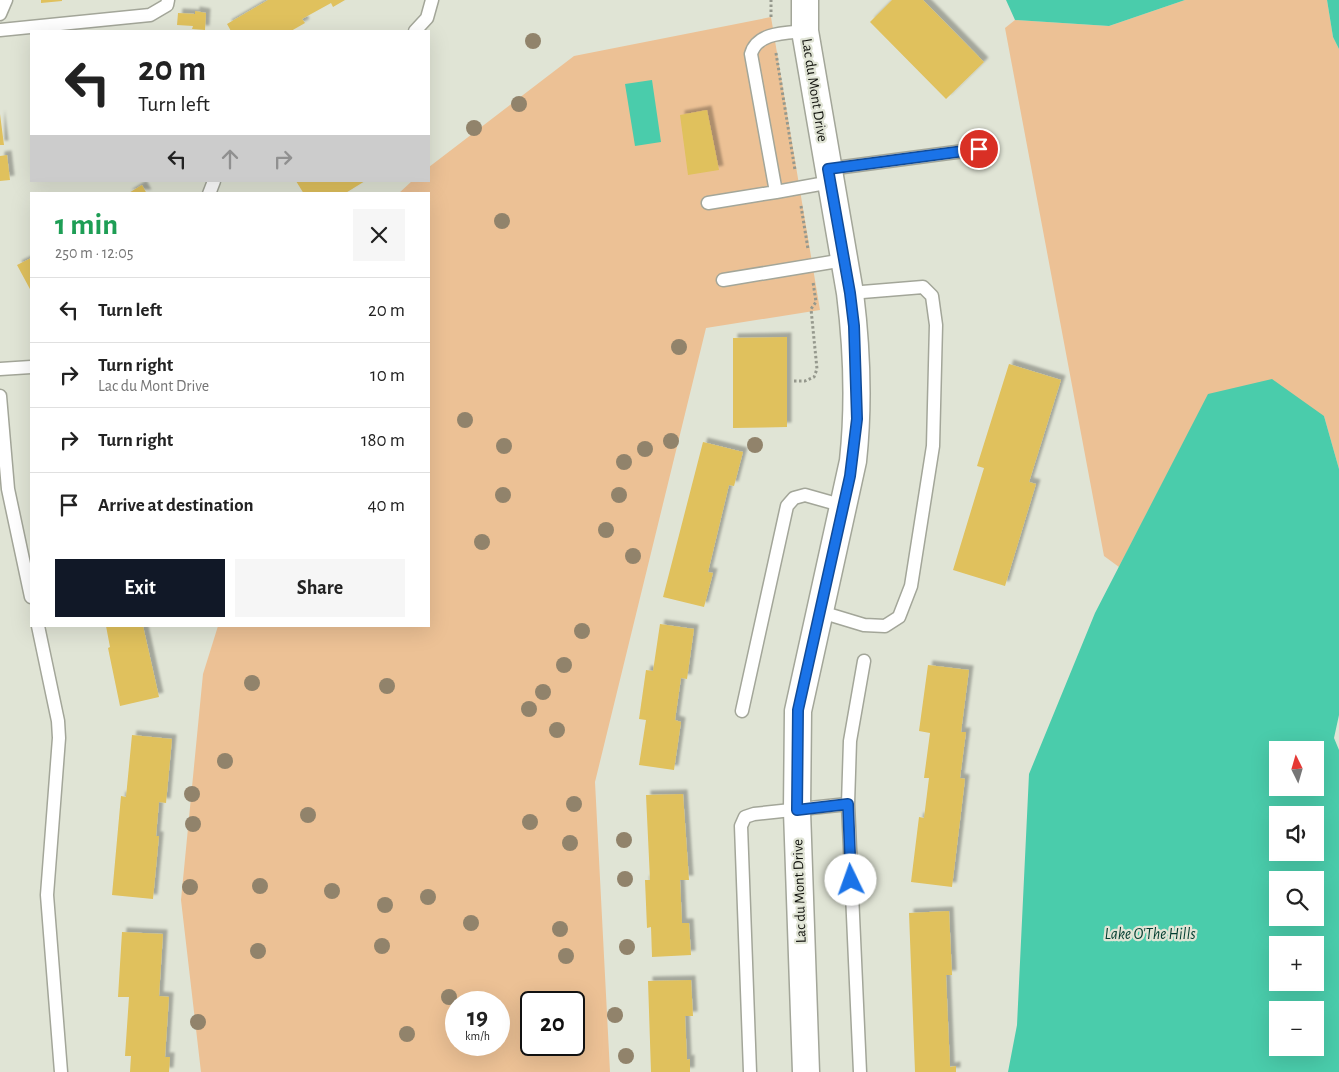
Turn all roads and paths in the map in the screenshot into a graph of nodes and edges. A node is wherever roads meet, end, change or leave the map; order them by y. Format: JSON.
{"nodes":[{"id":1,"x":6,"y":0,"type":"edge"},
{"id":2,"x":168,"y":0,"type":"edge"},
{"id":3,"x":432,"y":0,"type":"edge"},
{"id":4,"x":806,"y":0,"type":"edge"},
{"id":5,"x":0,"y":14,"type":"edge"},
{"id":6,"x":0,"y":30,"type":"edge"},
{"id":7,"x":416,"y":30,"type":"edge"},
{"id":8,"x":805,"y":31,"type":"junction"},
{"id":9,"x":979,"y":149,"type":"dead end"},
{"id":10,"x":830,"y":175,"type":"junction"},
{"id":11,"x":776,"y":192,"type":"junction"},
{"id":12,"x":708,"y":203,"type":"dead end"},
{"id":13,"x":844,"y":260,"type":"junction"},
{"id":14,"x":723,"y":280,"type":"dead end"},
{"id":15,"x":850,"y":293,"type":"junction"},
{"id":16,"x":30,"y":367,"type":"edge"},
{"id":17,"x":0,"y":369,"type":"edge"},
{"id":18,"x":0,"y":396,"type":"edge"},
{"id":19,"x":844,"y":506,"type":"junction"},
{"id":20,"x":30,"y":592,"type":"edge"},
{"id":21,"x":821,"y":612,"type":"junction"},
{"id":22,"x":38,"y":627,"type":"edge"},
{"id":23,"x":864,"y":661,"type":"dead end"},
{"id":24,"x":742,"y":711,"type":"dead end"},
{"id":25,"x":848,"y":804,"type":"junction"},
{"id":26,"x":797,"y":810,"type":"junction"},
{"id":27,"x":61,"y":1072,"type":"edge"},
{"id":28,"x":750,"y":1072,"type":"edge"},
{"id":29,"x":806,"y":1072,"type":"edge"},
{"id":30,"x":860,"y":1072,"type":"edge"}],
"edges":[{"from":1,"to":5,"type":"lane"},
{"from":2,"to":6,"type":"lane"},
{"from":3,"to":7,"type":"lane"},
{"from":4,"to":8,"type":"street","name":"Lac du Mont Drive"},
{"from":8,"to":10,"type":"street","name":"Lac du Mont Drive"},
{"from":8,"to":11,"type":"lane"},
{"from":9,"to":10,"type":"lane"},
{"from":10,"to":11,"type":"lane"},
{"from":10,"to":13,"type":"street","name":"Lac du Mont Drive"},
{"from":11,"to":12,"type":"lane"},
{"from":13,"to":14,"type":"lane"},
{"from":13,"to":15,"type":"street","name":"Lac du Mont Drive"},
{"from":15,"to":19,"type":"street","name":"Lac du Mont Drive"},
{"from":15,"to":21,"type":"lane"},
{"from":16,"to":17,"type":"lane"},
{"from":18,"to":20,"type":"lane"},
{"from":19,"to":21,"type":"street","name":"Lac du Mont Drive"},
{"from":19,"to":24,"type":"lane"},
{"from":21,"to":26,"type":"street","name":"Lac du Mont Drive"},
{"from":22,"to":27,"type":"lane"},
{"from":23,"to":25,"type":"lane"},
{"from":25,"to":26,"type":"lane"},
{"from":25,"to":30,"type":"lane"},
{"from":26,"to":28,"type":"lane"},
{"from":26,"to":29,"type":"street","name":"Lac du Mont Drive"}]}
